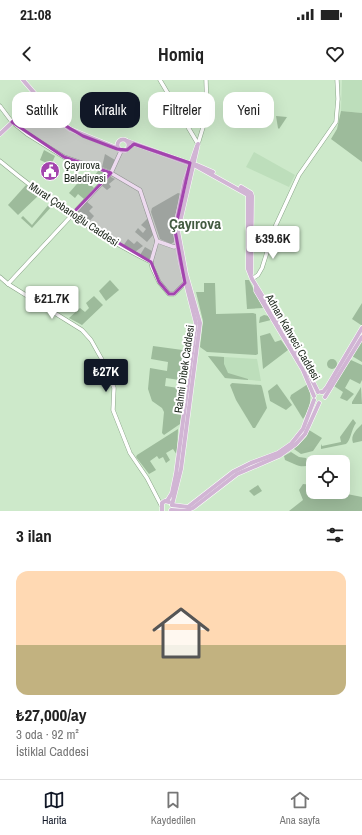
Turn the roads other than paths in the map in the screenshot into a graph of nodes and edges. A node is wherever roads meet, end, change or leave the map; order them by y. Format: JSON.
{"nodes":[{"id":1,"x":23,"y":80,"type":"edge"},
{"id":2,"x":160,"y":80,"type":"edge"},
{"id":3,"x":206,"y":80,"type":"edge"},
{"id":4,"x":336,"y":80,"type":"edge"},
{"id":5,"x":33,"y":92,"type":"edge"},
{"id":6,"x":0,"y":106,"type":"edge"},
{"id":7,"x":12,"y":122,"type":"joint"},
{"id":8,"x":19,"y":128,"type":"edge"},
{"id":9,"x":68,"y":128,"type":"edge"},
{"id":10,"x":0,"y":134,"type":"edge"},
{"id":11,"x":127,"y":141,"type":"junction"},
{"id":12,"x":134,"y":144,"type":"junction"},
{"id":13,"x":198,"y":144,"type":"junction"},
{"id":14,"x":128,"y":146,"type":"junction"},
{"id":15,"x":119,"y":148,"type":"junction"},
{"id":16,"x":0,"y":161,"type":"edge"},
{"id":17,"x":192,"y":164,"type":"junction"},
{"id":18,"x":111,"y":173,"type":"junction"},
{"id":19,"x":71,"y":214,"type":"junction"},
{"id":20,"x":157,"y":241,"type":"junction"},
{"id":21,"x":177,"y":246,"type":"junction"},
{"id":22,"x":151,"y":262,"type":"junction"},
{"id":23,"x":251,"y":276,"type":"junction"},
{"id":24,"x":0,"y":277,"type":"edge"},
{"id":25,"x":185,"y":283,"type":"junction"},
{"id":26,"x":8,"y":284,"type":"junction"},
{"id":27,"x":256,"y":287,"type":"junction"},
{"id":28,"x":362,"y":328,"type":"edge"},
{"id":29,"x":362,"y":337,"type":"edge"},
{"id":30,"x":319,"y":392,"type":"junction"},
{"id":31,"x":325,"y":397,"type":"junction"},
{"id":32,"x":314,"y":398,"type":"junction"},
{"id":33,"x":319,"y":403,"type":"junction"},
{"id":34,"x":172,"y":505,"type":"junction"},
{"id":35,"x":162,"y":507,"type":"edge"},
{"id":36,"x":156,"y":511,"type":"edge"},
{"id":37,"x":171,"y":511,"type":"edge"}],
"edges":[{"from":1,"to":5,"type":"main road"},
{"from":2,"to":13,"type":"street"},
{"from":3,"to":13,"type":"street","name":"Rahmi Dibek Caddesi"},
{"from":4,"to":23,"type":"street"},
{"from":6,"to":7,"type":"street"},
{"from":7,"to":10,"type":"main road"},
{"from":8,"to":18,"type":"street"},
{"from":9,"to":15,"type":"main road"},
{"from":11,"to":12,"type":"main road"},
{"from":11,"to":14,"type":"main road"},
{"from":11,"to":15,"type":"main road"},
{"from":12,"to":14,"type":"main road"},
{"from":12,"to":17,"type":"main road"},
{"from":13,"to":17,"type":"main road","name":"Rahmi Dibek Caddesi"},
{"from":14,"to":15,"type":"main road"},
{"from":15,"to":18,"type":"street"},
{"from":16,"to":19,"type":"street","name":"Murat Çobanoğlu Caddesi"},
{"from":17,"to":21,"type":"main road","name":"Rahmi Dibek Caddesi"},
{"from":17,"to":23,"type":"main road"},
{"from":17,"to":34,"type":"main road","name":"Rahmi Dibek Caddesi"},
{"from":18,"to":19,"type":"street"},
{"from":18,"to":20,"type":"street"},
{"from":19,"to":22,"type":"street","name":"Murat Çobanoğlu Caddesi"},
{"from":19,"to":26,"type":"street"},
{"from":20,"to":21,"type":"street"},
{"from":20,"to":22,"type":"street"},
{"from":21,"to":25,"type":"main road","name":"Rahmi Dibek Caddesi"},
{"from":22,"to":25,"type":"street"},
{"from":23,"to":27,"type":"main road","name":"Adnan Kahveci Caddesi"},
{"from":24,"to":26,"type":"street"},
{"from":25,"to":35,"type":"main road","name":"Rahmi Dibek Caddesi"},
{"from":26,"to":35,"type":"street"},
{"from":27,"to":30,"type":"main road","name":"Adnan Kahveci Caddesi"},
{"from":27,"to":32,"type":"main road","name":"Adnan Kahveci Caddesi"},
{"from":28,"to":30,"type":"main road"},
{"from":29,"to":31,"type":"main road"},
{"from":30,"to":31,"type":"main road","name":"Adnan Kahveci Caddesi"},
{"from":30,"to":32,"type":"main road"},
{"from":31,"to":33,"type":"main road"},
{"from":32,"to":33,"type":"main road"},
{"from":32,"to":34,"type":"main road"},
{"from":33,"to":37,"type":"main road"},
{"from":34,"to":35,"type":"main road"},
{"from":34,"to":37,"type":"main road","name":"Rahmi Dibek Caddesi"},
{"from":35,"to":36,"type":"main road"}]}
